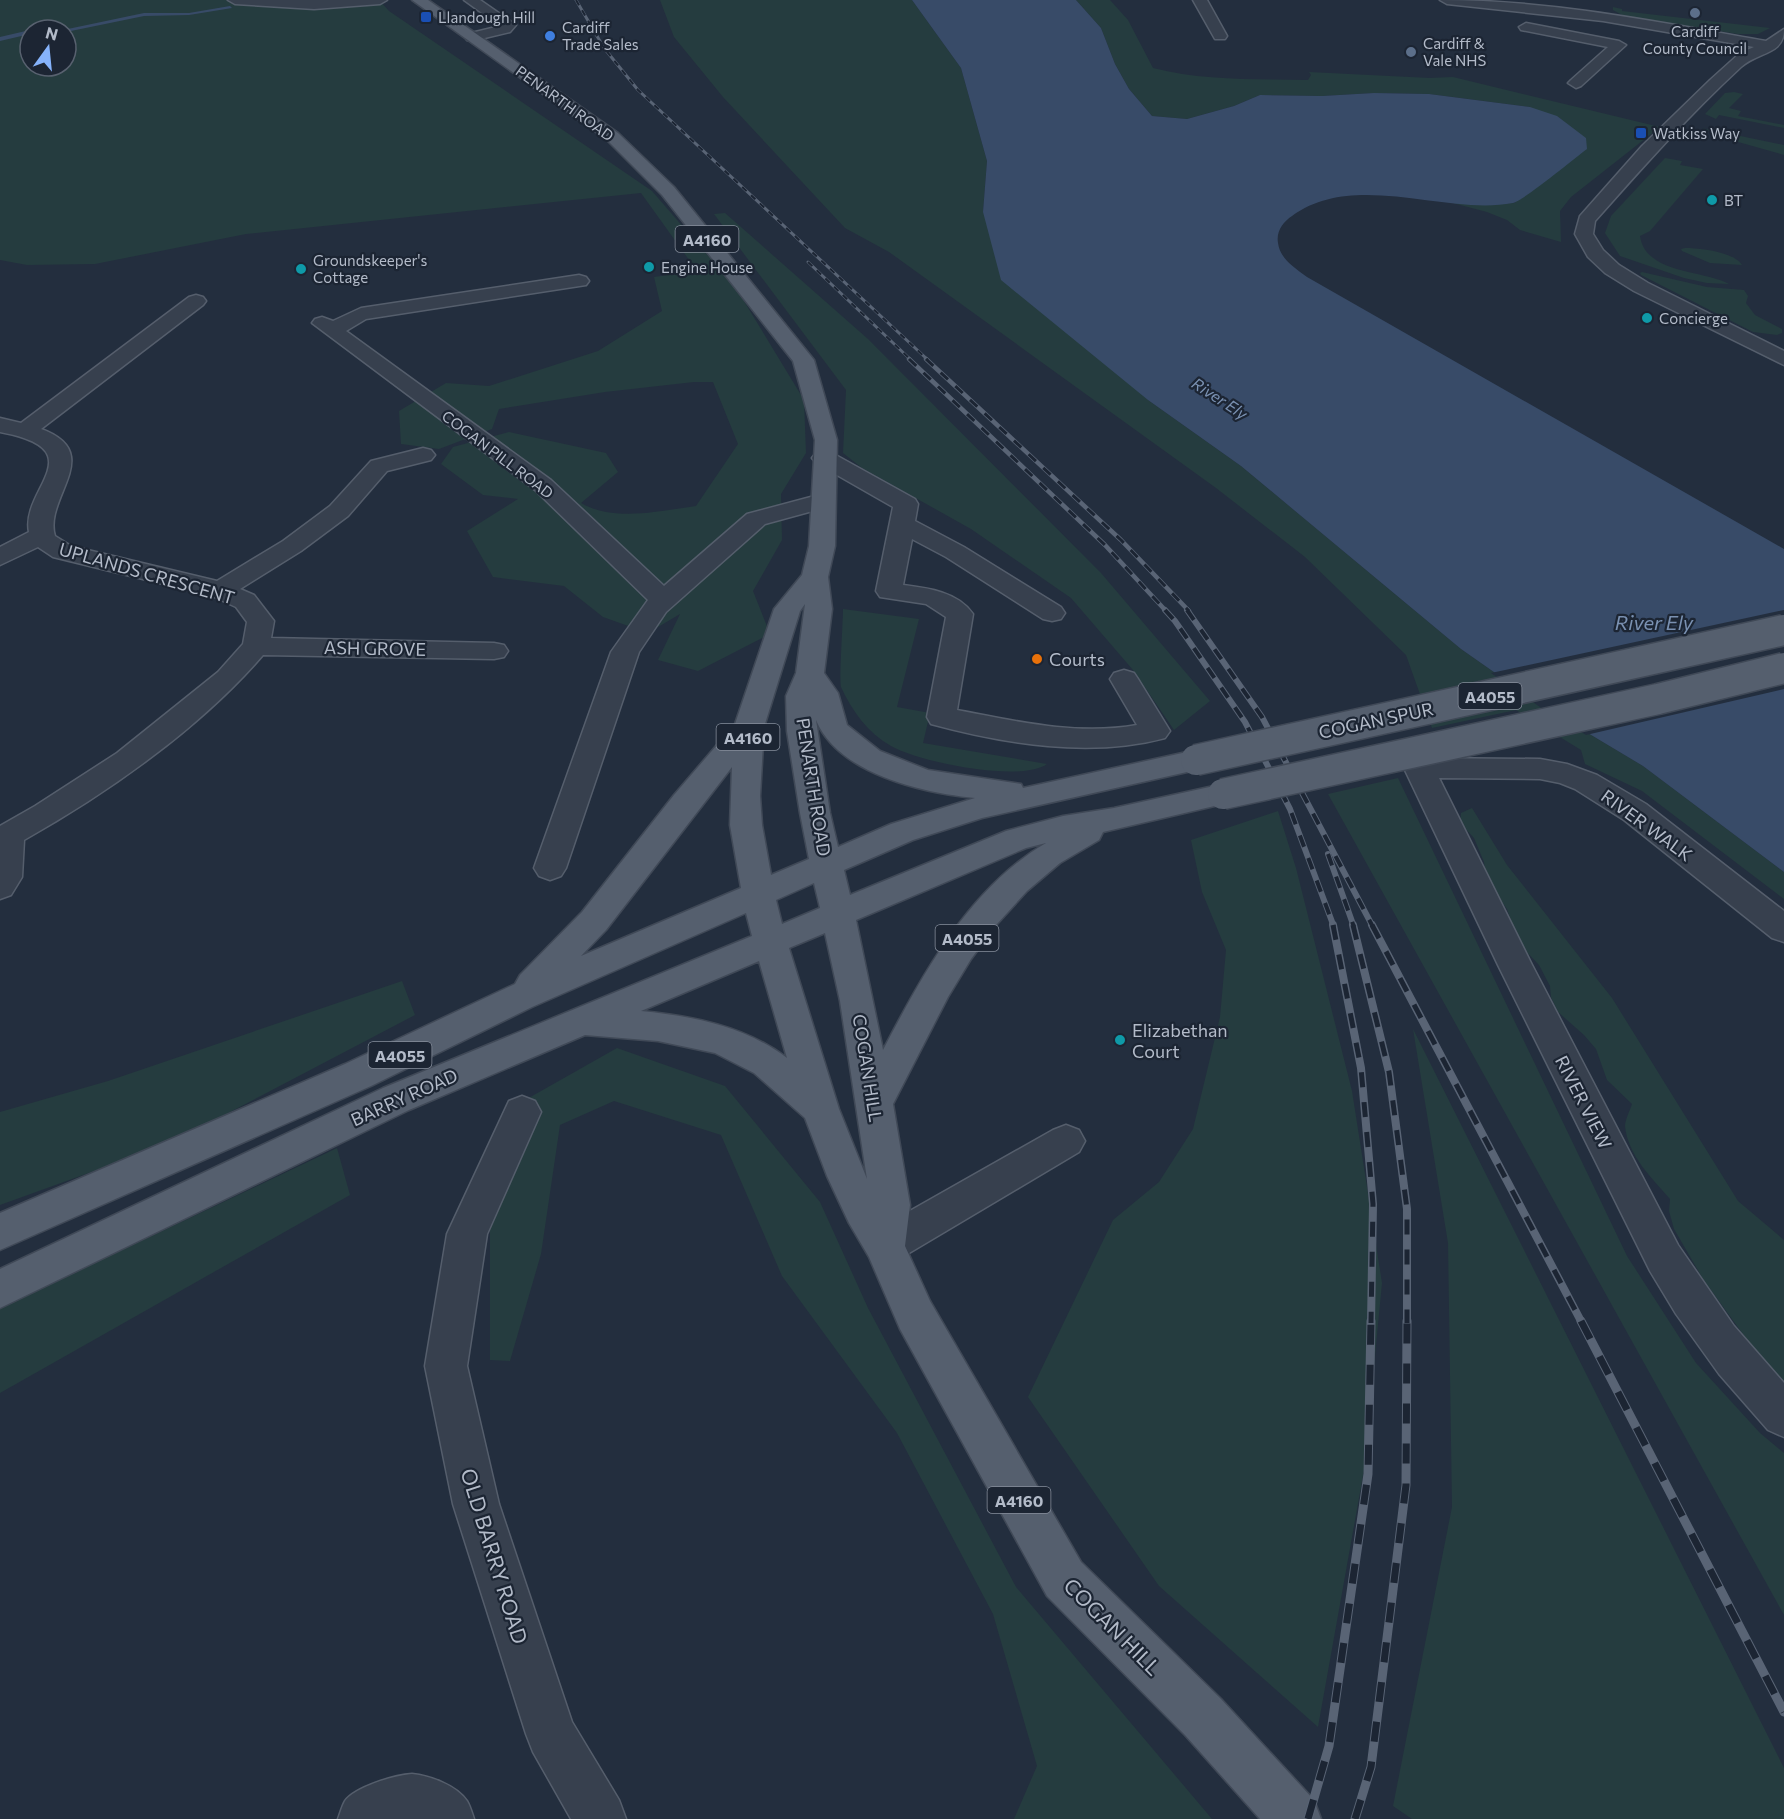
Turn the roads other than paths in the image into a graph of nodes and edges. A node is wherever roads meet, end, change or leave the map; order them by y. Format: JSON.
{"nodes":[{"id":1,"x":235,"y":0,"type":"edge"},
{"id":2,"x":380,"y":0,"type":"edge"},
{"id":3,"x":419,"y":0,"type":"edge"},
{"id":4,"x":471,"y":0,"type":"edge"},
{"id":5,"x":1200,"y":0,"type":"edge"},
{"id":6,"x":1447,"y":0,"type":"edge"},
{"id":7,"x":1485,"y":3,"type":"junction"},
{"id":8,"x":1493,"y":19,"type":"dead end"},
{"id":9,"x":1516,"y":26,"type":"dead end"},
{"id":10,"x":1784,"y":33,"type":"edge"},
{"id":11,"x":1220,"y":36,"type":"dead end"},
{"id":12,"x":472,"y":37,"type":"junction"},
{"id":13,"x":1776,"y":47,"type":"edge"},
{"id":14,"x":1576,"y":83,"type":"dead end"},
{"id":15,"x":579,"y":281,"type":"dead end"},
{"id":16,"x":196,"y":301,"type":"dead end"},
{"id":17,"x":1784,"y":359,"type":"edge"},
{"id":18,"x":13,"y":428,"type":"edge"},
{"id":19,"x":423,"y":455,"type":"dead end"},
{"id":20,"x":824,"y":458,"type":"junction"},
{"id":21,"x":822,"y":501,"type":"junction"},
{"id":22,"x":901,"y":524,"type":"junction"},
{"id":23,"x":42,"y":535,"type":"junction"},
{"id":24,"x":0,"y":557,"type":"edge"},
{"id":25,"x":815,"y":577,"type":"junction"},
{"id":26,"x":221,"y":590,"type":"junction"},
{"id":27,"x":663,"y":600,"type":"junction"},
{"id":28,"x":1052,"y":613,"type":"dead end"},
{"id":29,"x":1784,"y":630,"type":"edge"},
{"id":30,"x":256,"y":646,"type":"junction"},
{"id":31,"x":494,"y":651,"type":"dead end"},
{"id":32,"x":1784,"y":668,"type":"edge"},
{"id":33,"x":810,"y":673,"type":"junction"},
{"id":34,"x":1124,"y":678,"type":"dead end"},
{"id":35,"x":749,"y":727,"type":"junction"},
{"id":36,"x":1419,"y":768,"type":"joint"},
{"id":37,"x":1039,"y":793,"type":"junction"},
{"id":38,"x":1114,"y":819,"type":"junction"},
{"id":39,"x":5,"y":836,"type":"edge"},
{"id":40,"x":550,"y":868,"type":"dead end"},
{"id":41,"x":0,"y":887,"type":"edge"},
{"id":42,"x":822,"y":893,"type":"junction"},
{"id":43,"x":763,"y":916,"type":"junction"},
{"id":44,"x":1784,"y":929,"type":"edge"},
{"id":45,"x":520,"y":997,"type":"junction"},
{"id":46,"x":577,"y":1022,"type":"junction"},
{"id":47,"x":874,"y":1105,"type":"junction"},
{"id":48,"x":820,"y":1109,"type":"junction"},
{"id":49,"x":522,"y":1112,"type":"dead end"},
{"id":50,"x":1066,"y":1141,"type":"dead end"},
{"id":51,"x":0,"y":1232,"type":"edge"},
{"id":52,"x":885,"y":1246,"type":"junction"},
{"id":53,"x":0,"y":1289,"type":"edge"},
{"id":54,"x":1784,"y":1415,"type":"edge"},
{"id":55,"x":364,"y":1819,"type":"edge"},
{"id":56,"x":448,"y":1819,"type":"edge"},
{"id":57,"x":600,"y":1819,"type":"edge"},
{"id":58,"x":1295,"y":1819,"type":"edge"}],
"edges":[{"from":1,"to":2,"type":"street"},
{"from":3,"to":12,"type":"main road","name":"PENARTH ROAD","number":"A4160"},
{"from":4,"to":12,"type":"street"},
{"from":5,"to":11,"type":"street"},
{"from":6,"to":7,"type":"street"},
{"from":7,"to":8,"type":"street"},
{"from":7,"to":13,"type":"street"},
{"from":9,"to":14,"type":"street"},
{"from":10,"to":13,"type":"street"},
{"from":12,"to":20,"type":"main road","name":"PENARTH ROAD","number":"A4160"},
{"from":13,"to":17,"type":"street"},
{"from":15,"to":27,"type":"street","name":"COGAN PILL ROAD"},
{"from":16,"to":18,"type":"street"},
{"from":18,"to":23,"type":"street","name":"UPLANDS CRESCENT"},
{"from":19,"to":26,"type":"street"},
{"from":20,"to":21,"type":"main road","name":"PENARTH ROAD","number":"A4160"},
{"from":20,"to":22,"type":"street"},
{"from":21,"to":25,"type":"main road","name":"PENARTH ROAD","number":"A4160"},
{"from":21,"to":27,"type":"street"},
{"from":22,"to":28,"type":"street"},
{"from":22,"to":34,"type":"street"},
{"from":23,"to":24,"type":"street","name":"UPLANDS CRESCENT"},
{"from":23,"to":26,"type":"street","name":"UPLANDS CRESCENT"},
{"from":25,"to":33,"type":"main road","name":"PENARTH ROAD","number":"A4160"},
{"from":25,"to":35,"type":"main road","name":"PENARTH ROAD","number":"A4160"},
{"from":26,"to":30,"type":"street","name":"UPLANDS CRESCENT"},
{"from":27,"to":40,"type":"street"},
{"from":29,"to":37,"type":"main road","name":"COGAN SPUR","number":"A4055","bridge":true},
{"from":30,"to":31,"type":"street","name":"ASH GROVE"},
{"from":30,"to":39,"type":"street"},
{"from":32,"to":38,"type":"main road","number":"A4055","bridge":true},
{"from":33,"to":37,"type":"main road"},
{"from":33,"to":42,"type":"main road","name":"PENARTH ROAD","number":"A4160"},
{"from":35,"to":43,"type":"main road","name":"PENARTH ROAD","number":"A4160"},
{"from":35,"to":45,"type":"main road"},
{"from":36,"to":44,"type":"street","name":"RIVER WALK"},
{"from":36,"to":54,"type":"street","name":"RIVER VIEW"},
{"from":37,"to":42,"type":"main road","number":"A4055"},
{"from":38,"to":42,"type":"main road","number":"A4055"},
{"from":38,"to":47,"type":"main road","number":"A4055"},
{"from":39,"to":41,"type":"street"},
{"from":42,"to":43,"type":"main road","name":"BARRY ROAD","number":"A4055"},
{"from":42,"to":43,"type":"main road","name":"BARRY ROAD","number":"A4055"},
{"from":42,"to":47,"type":"main road","name":"COGAN HILL","number":"A4160"},
{"from":43,"to":45,"type":"main road","name":"BARRY ROAD","number":"A4055"},
{"from":43,"to":46,"type":"main road","name":"BARRY ROAD","number":"A4055"},
{"from":43,"to":48,"type":"main road","name":"COGAN HILL","number":"A4160"},
{"from":45,"to":51,"type":"main road","name":"BARRY ROAD","number":"A4055"},
{"from":46,"to":48,"type":"main road"},
{"from":46,"to":53,"type":"main road","name":"BARRY ROAD","number":"A4055"},
{"from":47,"to":52,"type":"main road","name":"COGAN HILL","number":"A4160"},
{"from":48,"to":52,"type":"main road","name":"COGAN HILL","number":"A4160"},
{"from":49,"to":57,"type":"street","name":"OLD BARRY ROAD"},
{"from":50,"to":52,"type":"street"},
{"from":52,"to":58,"type":"main road","name":"COGAN HILL","number":"A4160"},
{"from":55,"to":56,"type":"street"}]}
